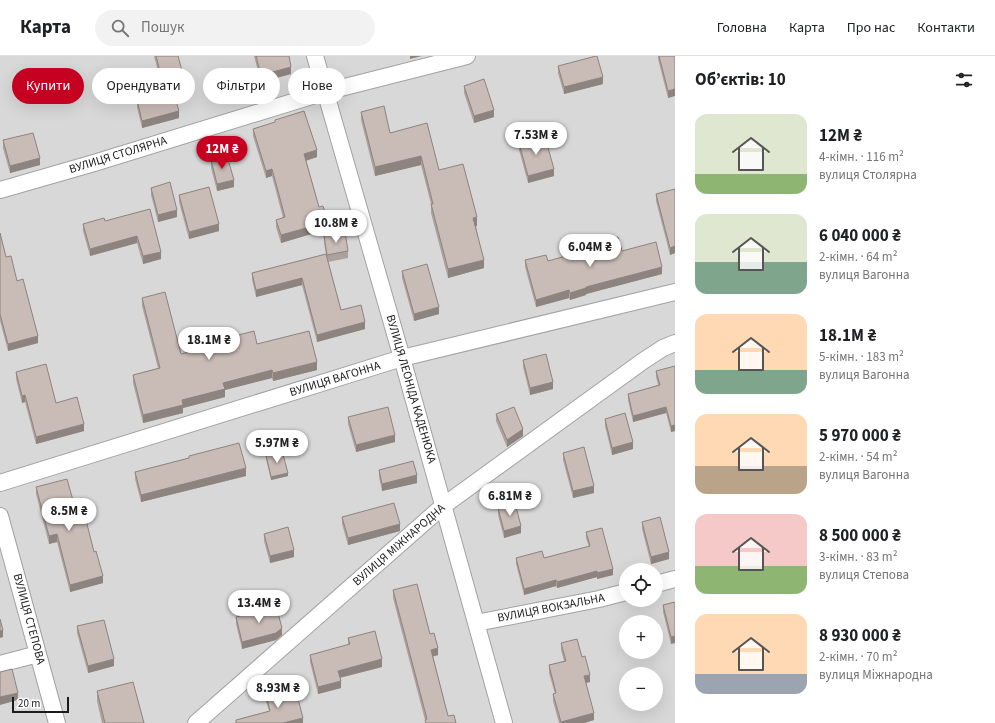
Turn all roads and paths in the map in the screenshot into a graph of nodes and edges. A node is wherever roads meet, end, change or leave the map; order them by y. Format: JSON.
{"nodes":[{"id":1,"x":315,"y":56,"type":"edge"},
{"id":2,"x":467,"y":56,"type":"edge"},
{"id":3,"x":318,"y":68,"type":"edge"},
{"id":4,"x":346,"y":87,"type":"edge"},
{"id":5,"x":288,"y":103,"type":"edge"},
{"id":6,"x":328,"y":104,"type":"edge"},
{"id":7,"x":0,"y":190,"type":"edge"},
{"id":8,"x":675,"y":292,"type":"edge"},
{"id":9,"x":675,"y":343,"type":"edge"},
{"id":10,"x":402,"y":358,"type":"junction"},
{"id":11,"x":0,"y":483,"type":"edge"},
{"id":12,"x":443,"y":506,"type":"junction"},
{"id":13,"x":0,"y":516,"type":"edge"},
{"id":14,"x":675,"y":579,"type":"edge"},
{"id":15,"x":663,"y":582,"type":"edge"},
{"id":16,"x":619,"y":594,"type":"edge"},
{"id":17,"x":476,"y":623,"type":"junction"},
{"id":18,"x":38,"y":654,"type":"junction"},
{"id":19,"x":0,"y":664,"type":"edge"},
{"id":20,"x":57,"y":723,"type":"edge"},
{"id":21,"x":196,"y":723,"type":"edge"},
{"id":22,"x":504,"y":723,"type":"edge"}],
"edges":[{"from":1,"to":3,"type":"street","name":"ВУЛИЦЯ ЛЕОНІДА КАДЕНЮКА"},
{"from":2,"to":4,"type":"street","name":"ВУЛИЦЯ СТОЛЯРНА"},
{"from":5,"to":7,"type":"street","name":"ВУЛИЦЯ СТОЛЯРНА"},
{"from":6,"to":10,"type":"street","name":"ВУЛИЦЯ ЛЕОНІДА КАДЕНЮКА"},
{"from":8,"to":10,"type":"street","name":"ВУЛИЦЯ ВАГОННА"},
{"from":9,"to":12,"type":"street","name":"ВУЛИЦЯ МІЖНАРОДНА"},
{"from":10,"to":11,"type":"street","name":"ВУЛИЦЯ ВАГОННА"},
{"from":10,"to":12,"type":"street","name":"ВУЛИЦЯ ЛЕОНІДА КАДЕНЮКА"},
{"from":12,"to":17,"type":"street","name":"ВУЛИЦЯ ЛЕОНІДА КАДЕНЮКА"},
{"from":12,"to":21,"type":"street","name":"ВУЛИЦЯ МІЖНАРОДНА"},
{"from":13,"to":18,"type":"street","name":"ВУЛИЦЯ СТЕПОВА"},
{"from":14,"to":15,"type":"street"},
{"from":16,"to":17,"type":"street","name":"ВУЛИЦЯ ВОКЗАЛЬНА"},
{"from":17,"to":22,"type":"street","name":"ВУЛИЦЯ ЛЕОНІДА КАДЕНЮКА"},
{"from":18,"to":19,"type":"street"},
{"from":18,"to":20,"type":"street","name":"ВУЛИЦЯ СТЕПОВА"}]}
